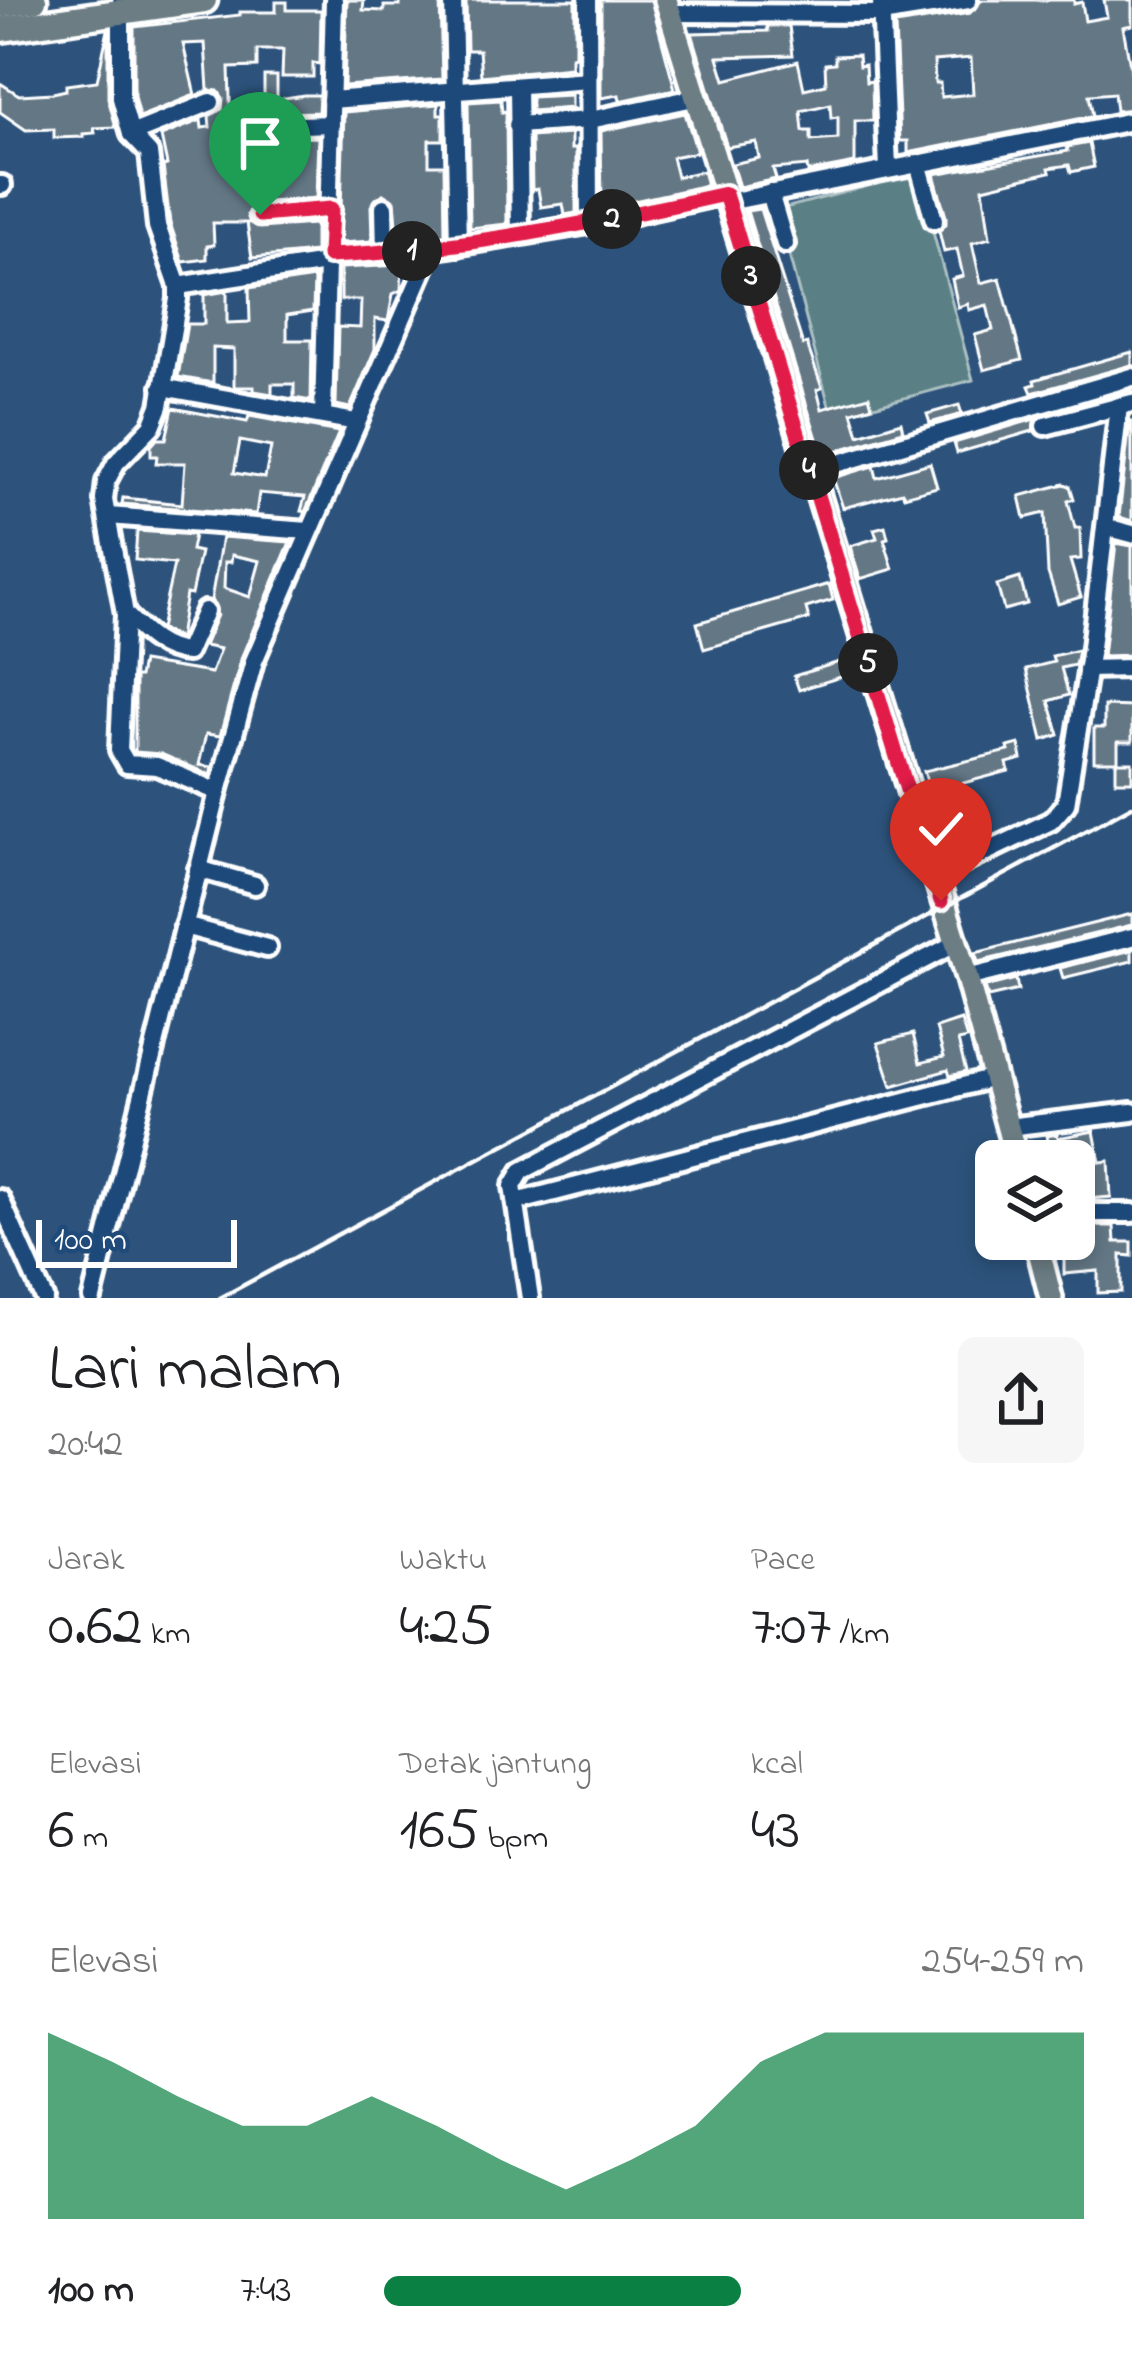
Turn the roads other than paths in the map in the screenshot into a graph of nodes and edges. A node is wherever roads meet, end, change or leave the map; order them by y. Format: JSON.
{"nodes":[{"id":1,"x":34,"y":0,"type":"edge"},
{"id":2,"x":204,"y":0,"type":"edge"},
{"id":3,"x":334,"y":0,"type":"edge"},
{"id":4,"x":453,"y":0,"type":"edge"},
{"id":5,"x":588,"y":0,"type":"edge"},
{"id":6,"x":968,"y":0,"type":"edge"},
{"id":7,"x":122,"y":6,"type":"edge"},
{"id":8,"x":668,"y":6,"type":"edge"},
{"id":9,"x":729,"y":6,"type":"edge"},
{"id":10,"x":771,"y":6,"type":"edge"},
{"id":11,"x":881,"y":7,"type":"edge"},
{"id":12,"x":1,"y":17,"type":"edge"},
{"id":13,"x":588,"y":80,"type":"junction"},
{"id":14,"x":518,"y":86,"type":"junction"},
{"id":15,"x":455,"y":91,"type":"junction"},
{"id":16,"x":694,"y":98,"type":"junction"},
{"id":17,"x":331,"y":100,"type":"junction"},
{"id":18,"x":212,"y":102,"type":"dead end"},
{"id":19,"x":590,"y":120,"type":"junction"},
{"id":20,"x":1132,"y":121,"type":"edge"},
{"id":21,"x":331,"y":124,"type":"junction"},
{"id":22,"x":517,"y":124,"type":"junction"},
{"id":23,"x":244,"y":127,"type":"dead end"},
{"id":24,"x":131,"y":134,"type":"junction"},
{"id":25,"x":918,"y":163,"type":"junction"},
{"id":26,"x":888,"y":169,"type":"junction"},
{"id":27,"x":770,"y":194,"type":"junction"},
{"id":28,"x":727,"y":198,"type":"junction"},
{"id":29,"x":384,"y":207,"type":"dead end"},
{"id":30,"x":331,"y":209,"type":"junction"},
{"id":31,"x":260,"y":215,"type":"dead end"},
{"id":32,"x":934,"y":220,"type":"dead end"},
{"id":33,"x":589,"y":224,"type":"junction"},
{"id":34,"x":520,"y":234,"type":"junction"},
{"id":35,"x":785,"y":244,"type":"dead end"},
{"id":36,"x":458,"y":245,"type":"junction"},
{"id":37,"x":432,"y":250,"type":"junction"},
{"id":38,"x":385,"y":253,"type":"junction"},
{"id":39,"x":328,"y":260,"type":"junction"},
{"id":40,"x":178,"y":286,"type":"junction"},
{"id":41,"x":1132,"y":377,"type":"edge"},
{"id":42,"x":162,"y":387,"type":"junction"},
{"id":43,"x":1125,"y":404,"type":"edge"},
{"id":44,"x":323,"y":416,"type":"junction"},
{"id":45,"x":356,"y":422,"type":"junction"},
{"id":46,"x":1045,"y":426,"type":"dead end"},
{"id":47,"x":809,"y":472,"type":"junction"},
{"id":48,"x":108,"y":516,"type":"junction"},
{"id":49,"x":1106,"y":527,"type":"junction"},
{"id":50,"x":309,"y":531,"type":"junction"},
{"id":51,"x":1132,"y":534,"type":"edge"},
{"id":52,"x":206,"y":611,"type":"dead end"},
{"id":53,"x":125,"y":614,"type":"junction"},
{"id":54,"x":1132,"y":668,"type":"edge"},
{"id":55,"x":1087,"y":669,"type":"junction"},
{"id":56,"x":218,"y":792,"type":"junction"},
{"id":57,"x":198,"y":868,"type":"junction"},
{"id":58,"x":934,"y":877,"type":"junction"},
{"id":59,"x":255,"y":885,"type":"dead end"},
{"id":60,"x":184,"y":926,"type":"junction"},
{"id":61,"x":1132,"y":937,"type":"edge"},
{"id":62,"x":956,"y":943,"type":"junction"},
{"id":63,"x":267,"y":948,"type":"dead end"},
{"id":64,"x":967,"y":978,"type":"junction"},
{"id":65,"x":994,"y":1078,"type":"junction"},
{"id":66,"x":1132,"y":1112,"type":"edge"},
{"id":67,"x":1008,"y":1127,"type":"junction"},
{"id":68,"x":1011,"y":1140,"type":"edge"},
{"id":69,"x":0,"y":1199,"type":"edge"},
{"id":70,"x":516,"y":1202,"type":"junction"},
{"id":71,"x":1095,"y":1213,"type":"edge"},
{"id":72,"x":1132,"y":1213,"type":"edge"},
{"id":73,"x":1041,"y":1260,"type":"edge"},
{"id":74,"x":44,"y":1298,"type":"edge"},
{"id":75,"x":92,"y":1298,"type":"edge"},
{"id":76,"x":530,"y":1298,"type":"edge"},
{"id":77,"x":1051,"y":1298,"type":"edge"}],
"edges":[{"from":1,"to":12,"type":"highway"},
{"from":2,"to":7,"type":"highway"},
{"from":3,"to":17,"type":"street"},
{"from":4,"to":15,"type":"street"},
{"from":5,"to":13,"type":"street"},
{"from":6,"to":11,"type":"street"},
{"from":7,"to":12,"type":"highway"},
{"from":7,"to":24,"type":"street"},
{"from":8,"to":9,"type":"street"},
{"from":8,"to":16,"type":"main road"},
{"from":9,"to":10,"type":"street"},
{"from":10,"to":11,"type":"street"},
{"from":11,"to":26,"type":"street"},
{"from":13,"to":14,"type":"street"},
{"from":13,"to":19,"type":"street"},
{"from":14,"to":15,"type":"street"},
{"from":14,"to":22,"type":"street"},
{"from":15,"to":17,"type":"street"},
{"from":15,"to":36,"type":"street"},
{"from":16,"to":19,"type":"street"},
{"from":16,"to":28,"type":"main road"},
{"from":17,"to":21,"type":"street"},
{"from":18,"to":24,"type":"street"},
{"from":19,"to":22,"type":"street"},
{"from":19,"to":33,"type":"street"},
{"from":20,"to":25,"type":"street"},
{"from":21,"to":23,"type":"street"},
{"from":21,"to":30,"type":"street"},
{"from":22,"to":34,"type":"street"},
{"from":24,"to":40,"type":"street"},
{"from":25,"to":26,"type":"street"},
{"from":25,"to":32,"type":"street"},
{"from":26,"to":27,"type":"street"},
{"from":27,"to":28,"type":"street"},
{"from":27,"to":35,"type":"street"},
{"from":28,"to":33,"type":"street"},
{"from":28,"to":47,"type":"main road"},
{"from":29,"to":38,"type":"street"},
{"from":30,"to":31,"type":"street"},
{"from":30,"to":39,"type":"street"},
{"from":33,"to":34,"type":"street"},
{"from":34,"to":36,"type":"street"},
{"from":36,"to":37,"type":"street"},
{"from":37,"to":38,"type":"street"},
{"from":37,"to":45,"type":"street"},
{"from":38,"to":39,"type":"street"},
{"from":39,"to":40,"type":"street"},
{"from":39,"to":44,"type":"street"},
{"from":40,"to":42,"type":"street"},
{"from":41,"to":47,"type":"street"},
{"from":42,"to":44,"type":"street"},
{"from":42,"to":48,"type":"street"},
{"from":43,"to":46,"type":"street"},
{"from":43,"to":49,"type":"street"},
{"from":44,"to":45,"type":"street"},
{"from":45,"to":50,"type":"street"},
{"from":47,"to":58,"type":"main road"},
{"from":48,"to":50,"type":"street"},
{"from":48,"to":53,"type":"street"},
{"from":49,"to":51,"type":"street"},
{"from":49,"to":55,"type":"street"},
{"from":50,"to":56,"type":"street"},
{"from":52,"to":53,"type":"street"},
{"from":53,"to":56,"type":"street"},
{"from":54,"to":55,"type":"street"},
{"from":55,"to":58,"type":"street"},
{"from":56,"to":57,"type":"street"},
{"from":57,"to":59,"type":"street"},
{"from":57,"to":60,"type":"street"},
{"from":58,"to":62,"type":"main road"},
{"from":60,"to":63,"type":"street"},
{"from":60,"to":75,"type":"street"},
{"from":61,"to":64,"type":"street"},
{"from":62,"to":64,"type":"main road"},
{"from":62,"to":70,"type":"street"},
{"from":64,"to":65,"type":"main road"},
{"from":65,"to":67,"type":"main road"},
{"from":65,"to":70,"type":"street"},
{"from":66,"to":67,"type":"street"},
{"from":67,"to":68,"type":"main road"},
{"from":69,"to":74,"type":"street"},
{"from":70,"to":76,"type":"street"},
{"from":71,"to":72,"type":"street"},
{"from":73,"to":77,"type":"main road"}]}
